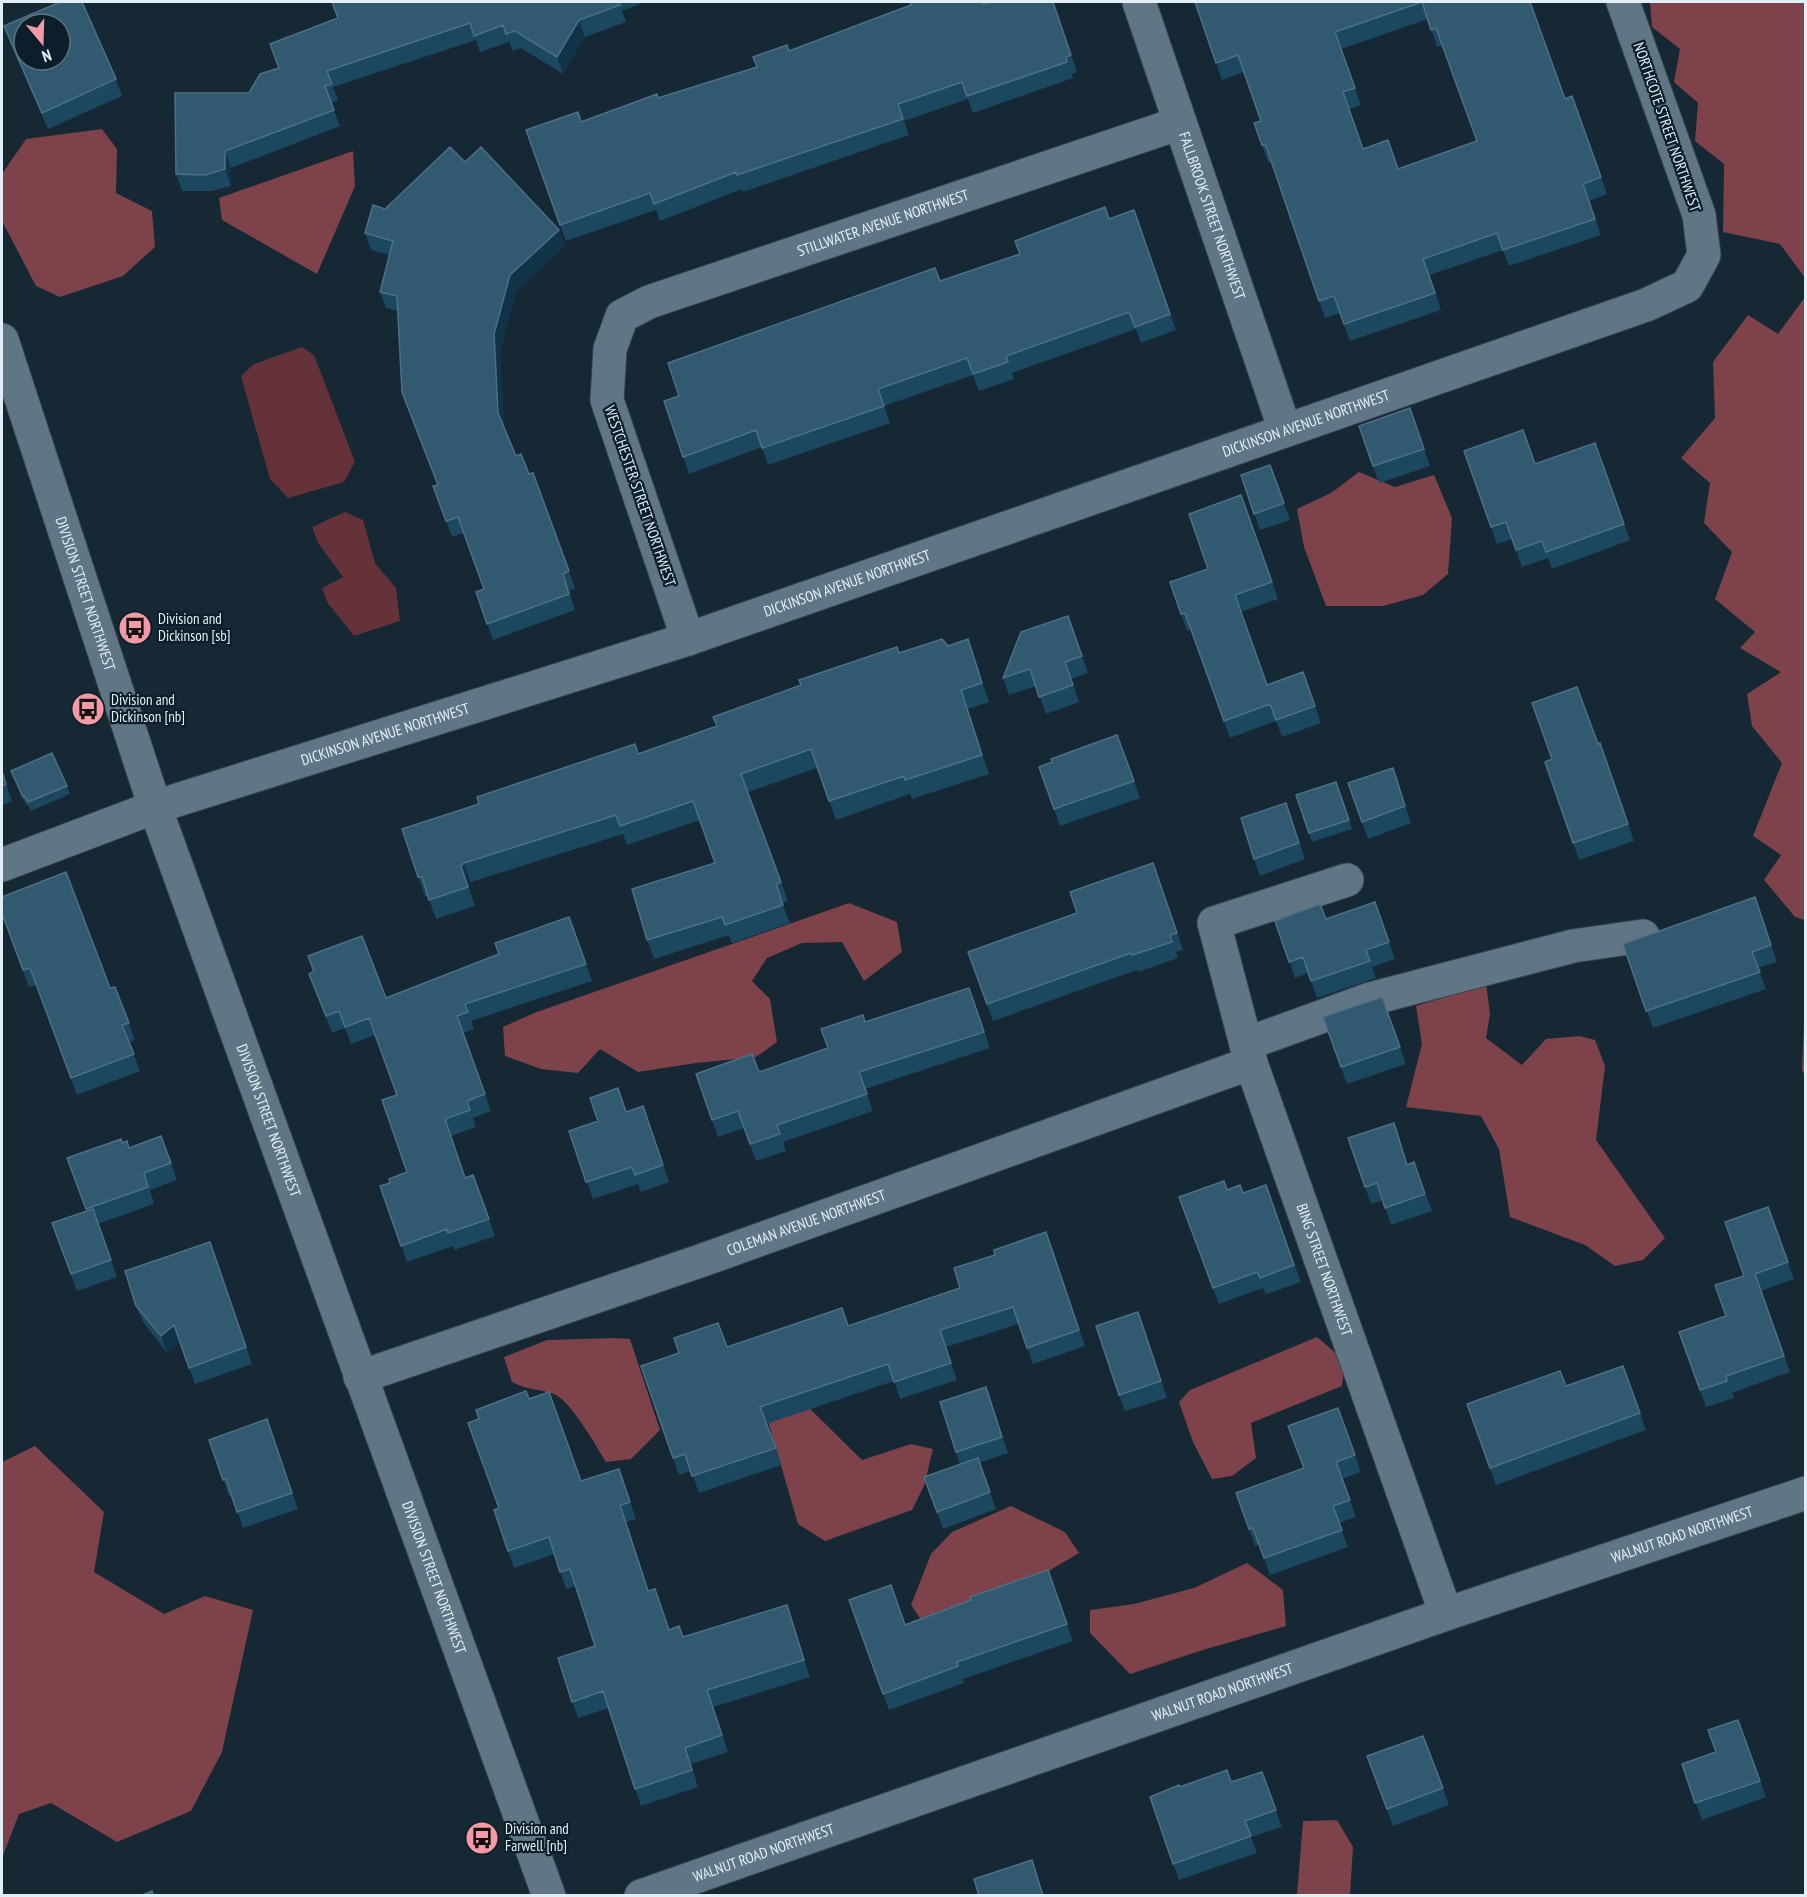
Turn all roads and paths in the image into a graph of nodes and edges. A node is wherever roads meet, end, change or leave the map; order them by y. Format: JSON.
{"nodes":[{"id":1,"x":1139,"y":2,"type":"edge"},
{"id":2,"x":1623,"y":2,"type":"edge"},
{"id":3,"x":1180,"y":123,"type":"junction"},
{"id":4,"x":1687,"y":286,"type":"joint"},
{"id":5,"x":2,"y":340,"type":"edge"},
{"id":6,"x":610,"y":349,"type":"joint"},
{"id":7,"x":1285,"y":430,"type":"junction"},
{"id":8,"x":688,"y":639,"type":"junction"},
{"id":9,"x":155,"y":807,"type":"junction"},
{"id":10,"x":2,"y":865,"type":"edge"},
{"id":11,"x":1347,"y":880,"type":"dead end"},
{"id":12,"x":1643,"y":936,"type":"edge"},
{"id":13,"x":1248,"y":1053,"type":"junction"},
{"id":14,"x":360,"y":1377,"type":"junction"},
{"id":15,"x":1806,"y":1493,"type":"edge"},
{"id":16,"x":1446,"y":1614,"type":"junction"},
{"id":17,"x":549,"y":1896,"type":"edge"},
{"id":18,"x":641,"y":1896,"type":"edge"}],
"edges":[{"from":1,"to":3,"type":"street","name":"FALLBROOK STREET NORTHWEST"},
{"from":2,"to":4,"type":"street","name":"NORTHCOTE STREET NORTHWEST"},
{"from":3,"to":6,"type":"street","name":"STILLWATER AVENUE NORTHWEST"},
{"from":3,"to":7,"type":"street","name":"FALLBROOK STREET NORTHWEST"},
{"from":4,"to":7,"type":"street","name":"DICKINSON AVENUE NORTHWEST"},
{"from":5,"to":9,"type":"street","name":"DIVISION STREET NORTHWEST"},
{"from":6,"to":8,"type":"street","name":"WESTCHESTER STREET NORTHWEST"},
{"from":7,"to":8,"type":"street","name":"DICKINSON AVENUE NORTHWEST"},
{"from":8,"to":9,"type":"street","name":"DICKINSON AVENUE NORTHWEST"},
{"from":9,"to":10,"type":"street","name":"DICKINSON AVENUE NORTHWEST"},
{"from":9,"to":14,"type":"street","name":"DIVISION STREET NORTHWEST"},
{"from":11,"to":13,"type":"street","name":"BING STREET NORTHWEST"},
{"from":12,"to":13,"type":"street","name":"COLEMAN AVENUE NORTHWEST"},
{"from":13,"to":14,"type":"street","name":"COLEMAN AVENUE NORTHWEST"},
{"from":13,"to":16,"type":"street","name":"BING STREET NORTHWEST"},
{"from":14,"to":17,"type":"street","name":"DIVISION STREET NORTHWEST"},
{"from":15,"to":16,"type":"street","name":"WALNUT ROAD NORTHWEST"},
{"from":16,"to":18,"type":"street","name":"WALNUT ROAD NORTHWEST"}]}
